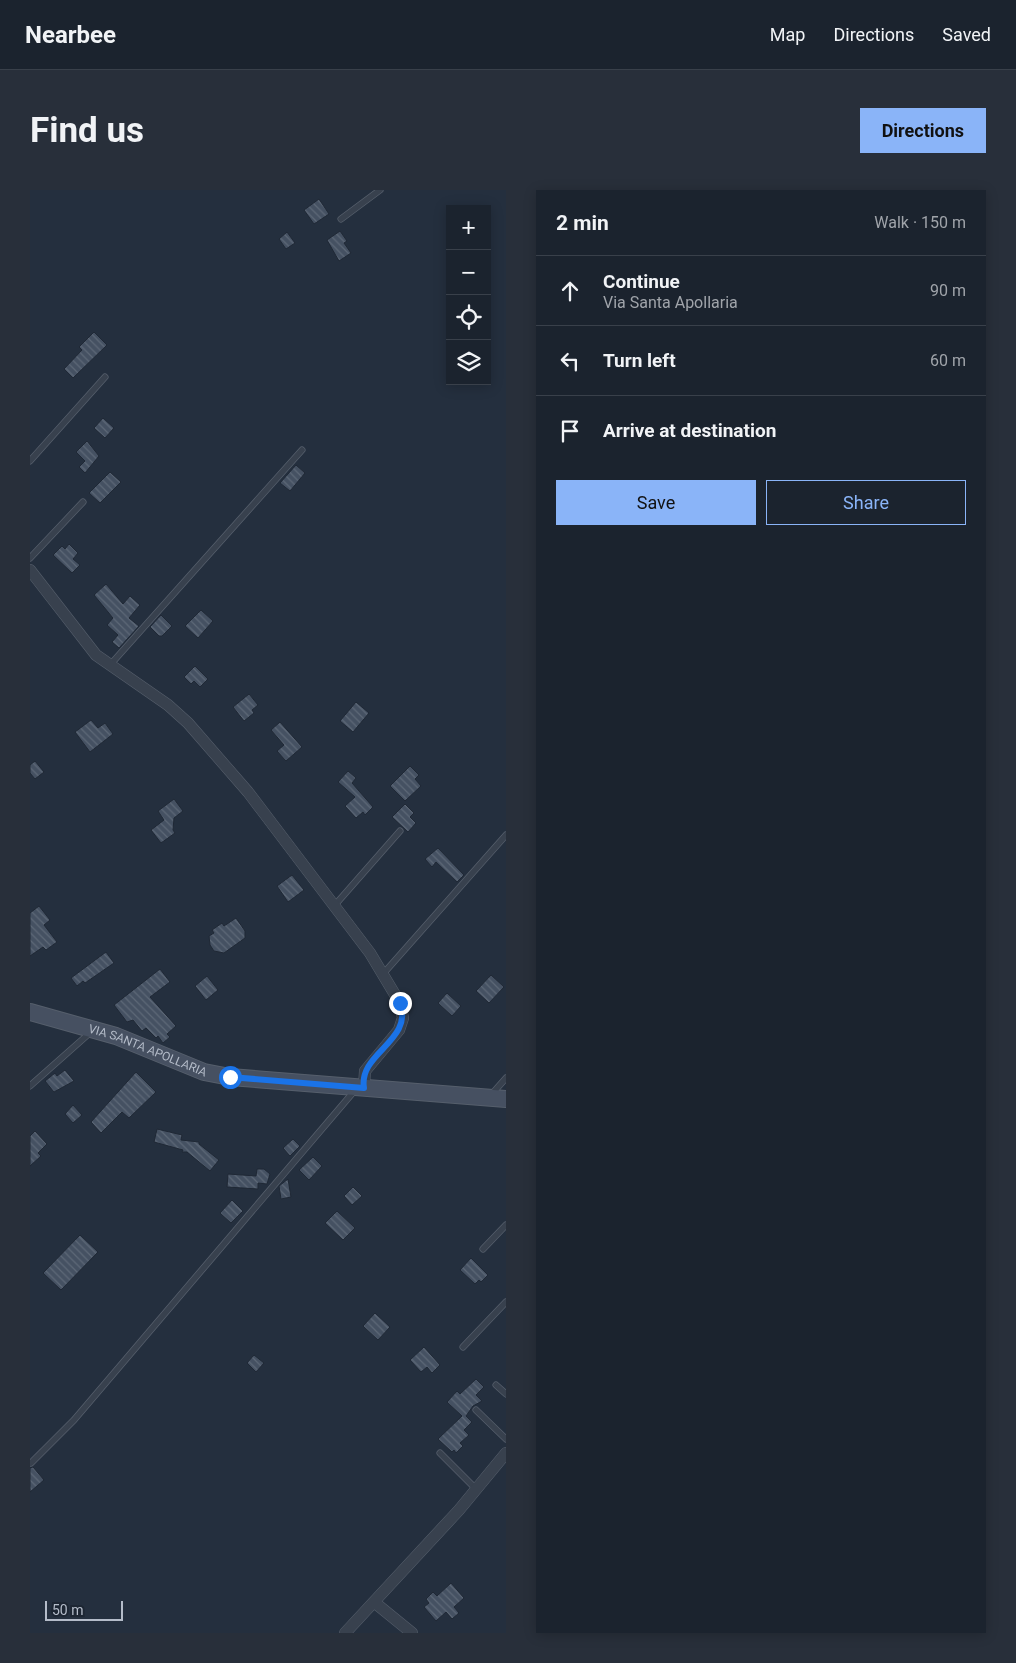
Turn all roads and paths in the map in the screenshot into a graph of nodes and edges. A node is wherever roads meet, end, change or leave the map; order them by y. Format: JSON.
{"nodes":[{"id":1,"x":380,"y":190,"type":"edge"},
{"id":2,"x":341,"y":219,"type":"dead end"},
{"id":3,"x":105,"y":378,"type":"dead end"},
{"id":4,"x":302,"y":450,"type":"dead end"},
{"id":5,"x":30,"y":461,"type":"edge"},
{"id":6,"x":83,"y":502,"type":"dead end"},
{"id":7,"x":30,"y":558,"type":"edge"},
{"id":8,"x":31,"y":575,"type":"edge"},
{"id":9,"x":109,"y":665,"type":"junction"},
{"id":10,"x":400,"y":831,"type":"dead end"},
{"id":11,"x":506,"y":835,"type":"edge"},
{"id":12,"x":334,"y":905,"type":"junction"},
{"id":13,"x":383,"y":974,"type":"junction"},
{"id":14,"x":30,"y":1012,"type":"edge"},
{"id":15,"x":95,"y":1029,"type":"junction"},
{"id":16,"x":506,"y":1078,"type":"edge"},
{"id":17,"x":30,"y":1086,"type":"edge"},
{"id":18,"x":361,"y":1087,"type":"junction"},
{"id":19,"x":489,"y":1098,"type":"junction"},
{"id":20,"x":506,"y":1099,"type":"edge"},
{"id":21,"x":506,"y":1225,"type":"edge"},
{"id":22,"x":483,"y":1249,"type":"dead end"},
{"id":23,"x":506,"y":1302,"type":"edge"},
{"id":24,"x":463,"y":1347,"type":"dead end"},
{"id":25,"x":496,"y":1384,"type":"dead end"},
{"id":26,"x":506,"y":1394,"type":"edge"},
{"id":27,"x":476,"y":1410,"type":"dead end"},
{"id":28,"x":506,"y":1439,"type":"edge"},
{"id":29,"x":440,"y":1453,"type":"dead end"},
{"id":30,"x":506,"y":1453,"type":"edge"},
{"id":31,"x":32,"y":1463,"type":"dead end"},
{"id":32,"x":476,"y":1489,"type":"junction"},
{"id":33,"x":374,"y":1602,"type":"junction"},
{"id":34,"x":345,"y":1633,"type":"edge"},
{"id":35,"x":412,"y":1633,"type":"edge"}],
"edges":[{"from":1,"to":2,"type":"lane"},
{"from":3,"to":5,"type":"lane"},
{"from":4,"to":9,"type":"lane"},
{"from":6,"to":7,"type":"lane"},
{"from":8,"to":9,"type":"street"},
{"from":9,"to":12,"type":"street"},
{"from":10,"to":12,"type":"lane"},
{"from":11,"to":13,"type":"lane"},
{"from":12,"to":13,"type":"street"},
{"from":13,"to":18,"type":"street"},
{"from":14,"to":15,"type":"street","name":"VIA SANTA APOLLARIA"},
{"from":15,"to":17,"type":"lane"},
{"from":15,"to":18,"type":"street","name":"VIA SANTA APOLLARIA"},
{"from":16,"to":19,"type":"lane"},
{"from":18,"to":19,"type":"street","name":"VIA SANTA APOLLARIA"},
{"from":18,"to":31,"type":"lane"},
{"from":19,"to":20,"type":"street","name":"VIA SANTA APOLLARIA"},
{"from":21,"to":22,"type":"lane"},
{"from":23,"to":24,"type":"lane"},
{"from":25,"to":26,"type":"lane"},
{"from":27,"to":28,"type":"lane"},
{"from":29,"to":32,"type":"lane"},
{"from":30,"to":32,"type":"street"},
{"from":32,"to":33,"type":"street"},
{"from":33,"to":34,"type":"street"},
{"from":33,"to":35,"type":"street"}]}
